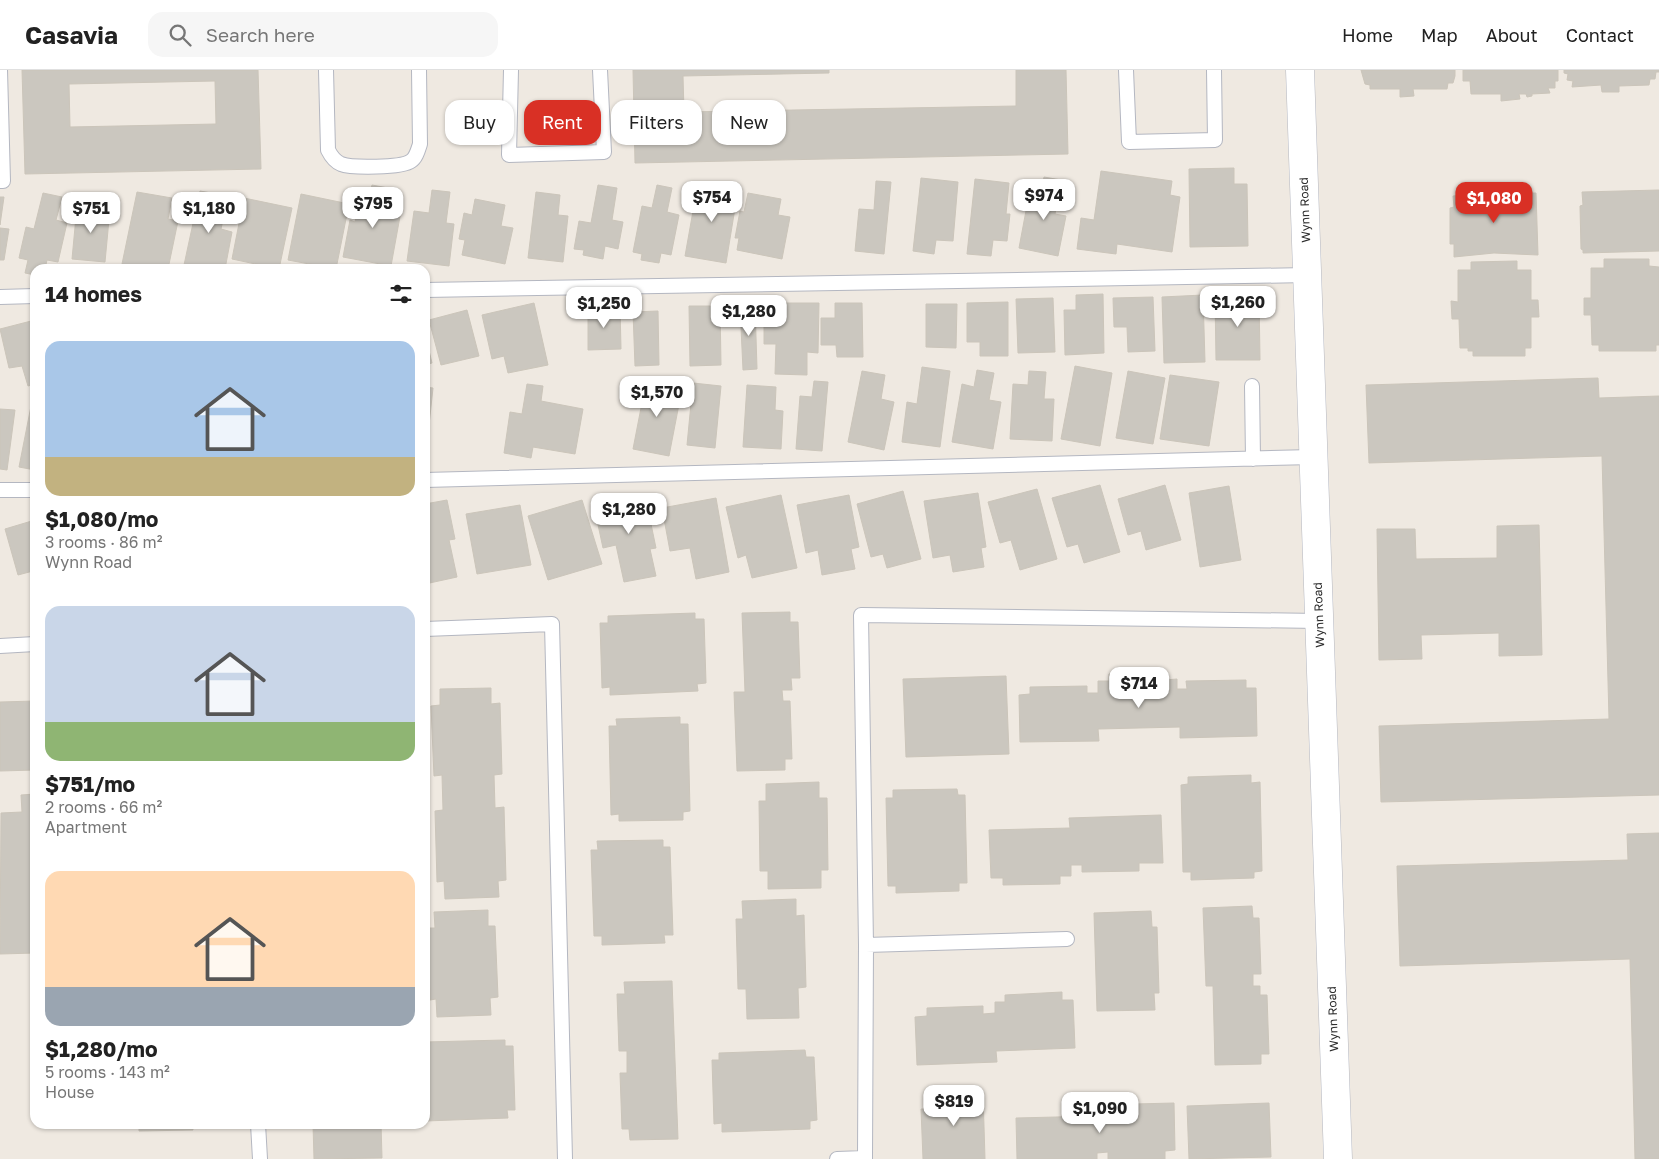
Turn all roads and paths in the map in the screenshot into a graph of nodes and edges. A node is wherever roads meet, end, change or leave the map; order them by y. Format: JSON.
{"nodes":[{"id":1,"x":0,"y":70,"type":"edge"},
{"id":2,"x":326,"y":70,"type":"edge"},
{"id":3,"x":418,"y":70,"type":"edge"},
{"id":4,"x":510,"y":70,"type":"edge"},
{"id":5,"x":600,"y":70,"type":"edge"},
{"id":6,"x":1126,"y":70,"type":"edge"},
{"id":7,"x":1214,"y":70,"type":"edge"},
{"id":8,"x":1300,"y":70,"type":"edge"},
{"id":9,"x":0,"y":181,"type":"edge"},
{"id":10,"x":1307,"y":275,"type":"junction"},
{"id":11,"x":430,"y":290,"type":"edge"},
{"id":12,"x":30,"y":296,"type":"edge"},
{"id":13,"x":0,"y":297,"type":"edge"},
{"id":14,"x":1252,"y":386,"type":"dead end"},
{"id":15,"x":1314,"y":457,"type":"junction"},
{"id":16,"x":1253,"y":459,"type":"junction"},
{"id":17,"x":430,"y":480,"type":"edge"},
{"id":18,"x":0,"y":490,"type":"edge"},
{"id":19,"x":30,"y":490,"type":"edge"},
{"id":20,"x":1319,"y":621,"type":"junction"},
{"id":21,"x":430,"y":629,"type":"edge"},
{"id":22,"x":30,"y":644,"type":"edge"},
{"id":23,"x":0,"y":646,"type":"edge"},
{"id":24,"x":1067,"y":939,"type":"dead end"},
{"id":25,"x":866,"y":945,"type":"junction"},
{"id":26,"x":258,"y":1129,"type":"edge"},
{"id":27,"x":260,"y":1159,"type":"edge"},
{"id":28,"x":564,"y":1159,"type":"edge"},
{"id":29,"x":837,"y":1159,"type":"edge"},
{"id":30,"x":1338,"y":1159,"type":"edge"}],
"edges":[{"from":1,"to":9,"type":"lane"},
{"from":2,"to":3,"type":"lane"},
{"from":4,"to":5,"type":"lane"},
{"from":6,"to":7,"type":"lane"},
{"from":8,"to":10,"type":"street","name":"Wynn Road"},
{"from":10,"to":11,"type":"lane"},
{"from":10,"to":15,"type":"street","name":"Wynn Road"},
{"from":12,"to":13,"type":"lane"},
{"from":14,"to":16,"type":"lane"},
{"from":15,"to":16,"type":"lane"},
{"from":15,"to":20,"type":"street","name":"Wynn Road"},
{"from":16,"to":17,"type":"lane"},
{"from":18,"to":19,"type":"lane"},
{"from":20,"to":25,"type":"lane"},
{"from":20,"to":30,"type":"street","name":"Wynn Road"},
{"from":21,"to":28,"type":"lane"},
{"from":22,"to":23,"type":"lane"},
{"from":24,"to":25,"type":"lane"},
{"from":25,"to":29,"type":"lane"},
{"from":26,"to":27,"type":"lane"}]}
